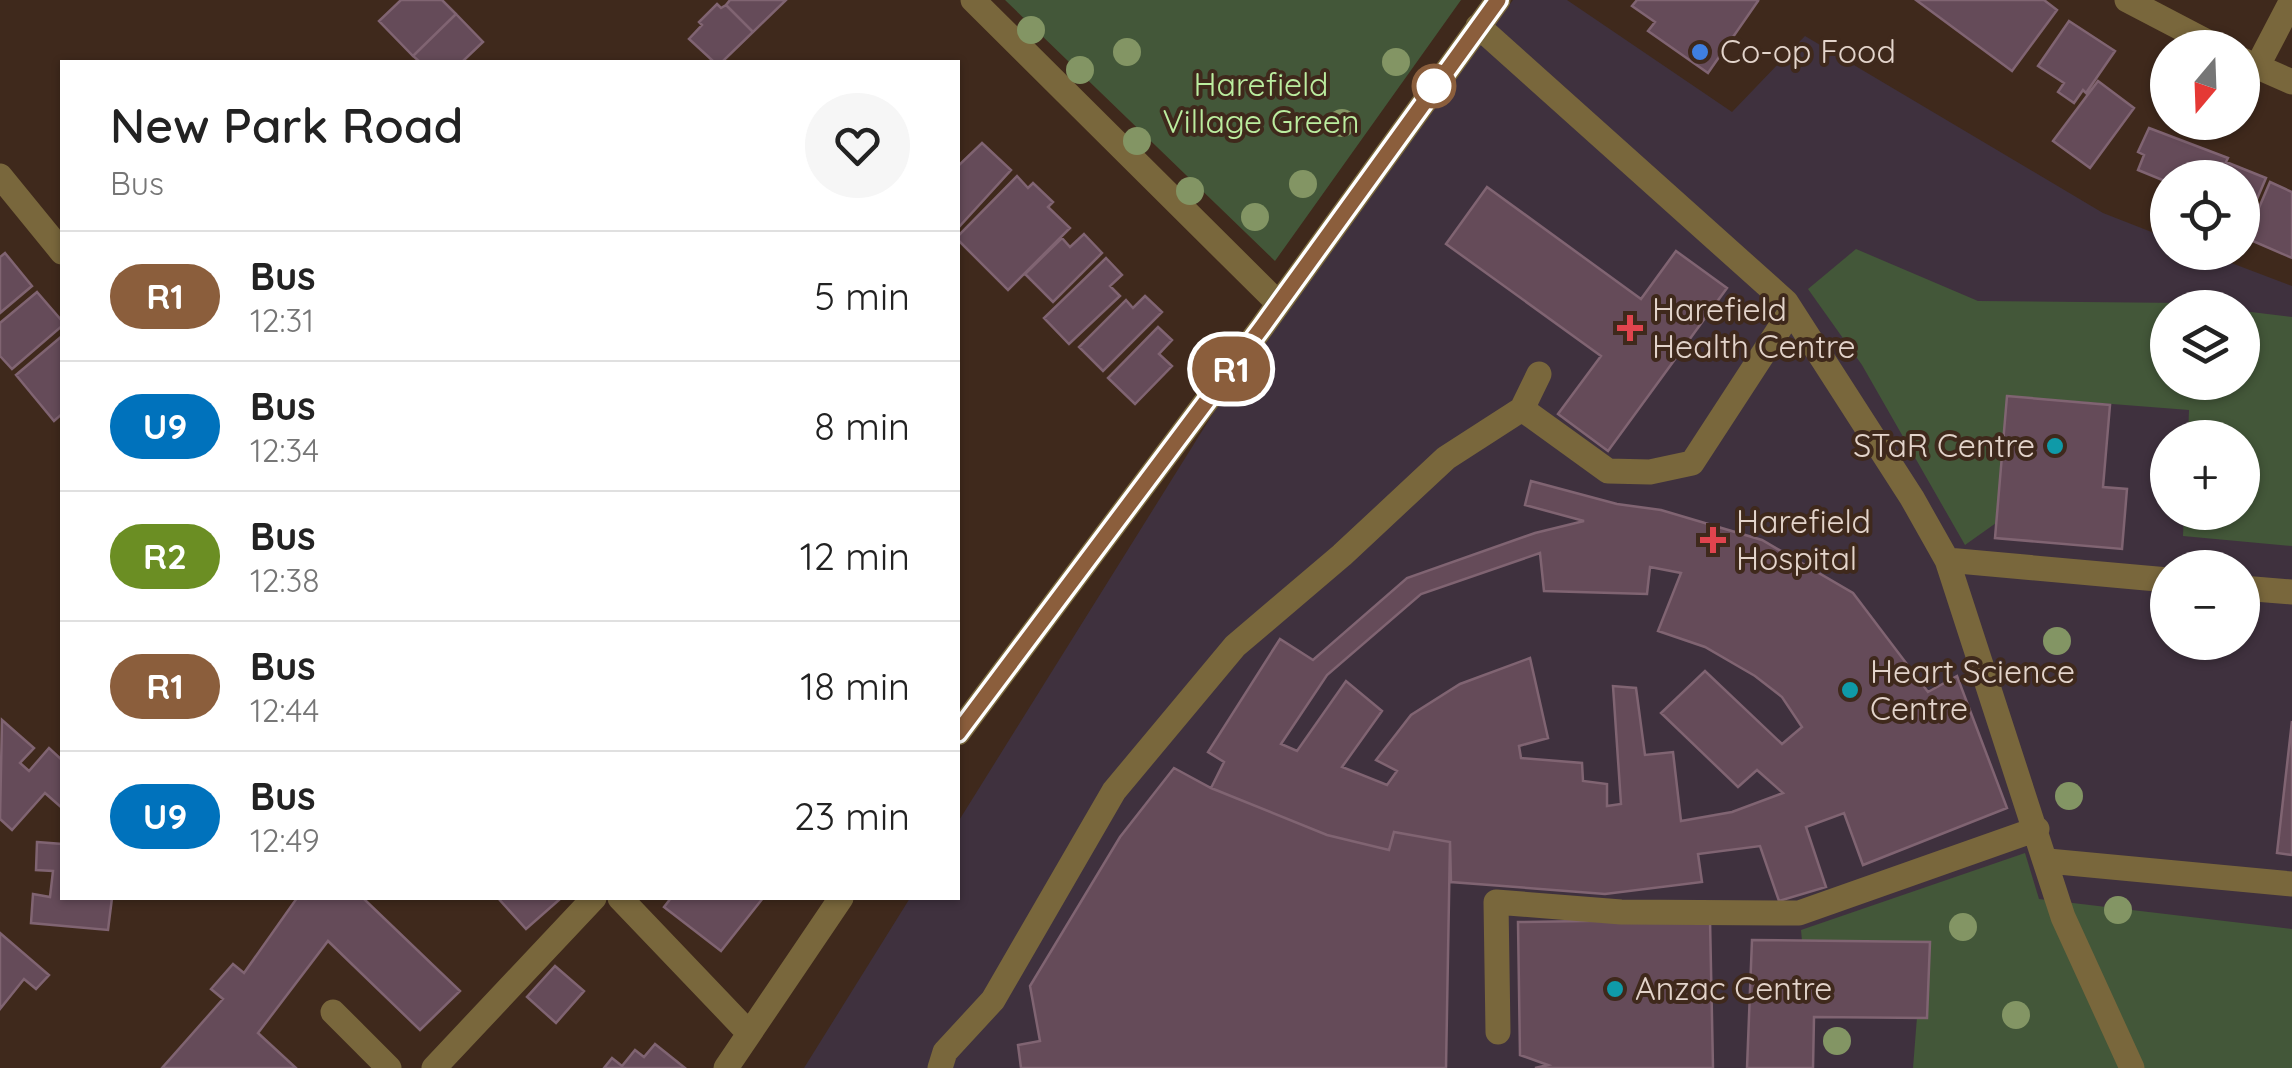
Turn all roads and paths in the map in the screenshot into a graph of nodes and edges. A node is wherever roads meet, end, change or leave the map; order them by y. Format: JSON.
{"nodes":[{"id":1,"x":973,"y":0,"type":"edge"},
{"id":2,"x":1498,"y":0,"type":"edge"},
{"id":3,"x":2127,"y":0,"type":"edge"},
{"id":4,"x":2292,"y":0,"type":"edge"},
{"id":5,"x":1478,"y":26,"type":"junction"},
{"id":6,"x":2184,"y":30,"type":"edge"},
{"id":7,"x":2260,"y":48,"type":"edge"},
{"id":8,"x":2260,"y":68,"type":"edge"},
{"id":9,"x":2292,"y":82,"type":"edge"},
{"id":10,"x":0,"y":176,"type":"edge"},
{"id":11,"x":60,"y":250,"type":"edge"},
{"id":12,"x":1278,"y":303,"type":"junction"},
{"id":13,"x":1792,"y":311,"type":"junction"},
{"id":14,"x":1539,"y":374,"type":"dead end"},
{"id":15,"x":1522,"y":409,"type":"junction"},
{"id":16,"x":1947,"y":560,"type":"junction"},
{"id":17,"x":2150,"y":578,"type":"edge"},
{"id":18,"x":2260,"y":589,"type":"edge"},
{"id":19,"x":2292,"y":592,"type":"edge"},
{"id":20,"x":960,"y":729,"type":"edge"},
{"id":21,"x":2037,"y":829,"type":"junction"},
{"id":22,"x":2048,"y":861,"type":"junction"},
{"id":23,"x":2292,"y":884,"type":"edge"},
{"id":24,"x":592,"y":900,"type":"edge"},
{"id":25,"x":622,"y":900,"type":"edge"},
{"id":26,"x":840,"y":900,"type":"edge"},
{"id":27,"x":333,"y":1012,"type":"dead end"},
{"id":28,"x":748,"y":1032,"type":"junction"},
{"id":29,"x":1498,"y":1032,"type":"dead end"},
{"id":30,"x":389,"y":1068,"type":"edge"},
{"id":31,"x":434,"y":1068,"type":"edge"},
{"id":32,"x":726,"y":1068,"type":"edge"},
{"id":33,"x":940,"y":1068,"type":"edge"},
{"id":34,"x":2132,"y":1068,"type":"edge"}],
"edges":[{"from":1,"to":12,"type":"street"},
{"from":2,"to":5,"type":"street"},
{"from":3,"to":6,"type":"street"},
{"from":4,"to":7,"type":"street"},
{"from":5,"to":12,"type":"street"},
{"from":5,"to":13,"type":"street"},
{"from":8,"to":9,"type":"street"},
{"from":10,"to":11,"type":"street"},
{"from":12,"to":20,"type":"street"},
{"from":13,"to":15,"type":"street"},
{"from":13,"to":16,"type":"street"},
{"from":14,"to":15,"type":"street"},
{"from":15,"to":33,"type":"street"},
{"from":16,"to":17,"type":"street"},
{"from":16,"to":21,"type":"street"},
{"from":18,"to":19,"type":"street"},
{"from":21,"to":22,"type":"street"},
{"from":21,"to":29,"type":"street"},
{"from":22,"to":23,"type":"street"},
{"from":22,"to":34,"type":"street"},
{"from":24,"to":31,"type":"street"},
{"from":25,"to":28,"type":"street"},
{"from":26,"to":28,"type":"street"},
{"from":27,"to":30,"type":"street"},
{"from":28,"to":32,"type":"street"}]}
